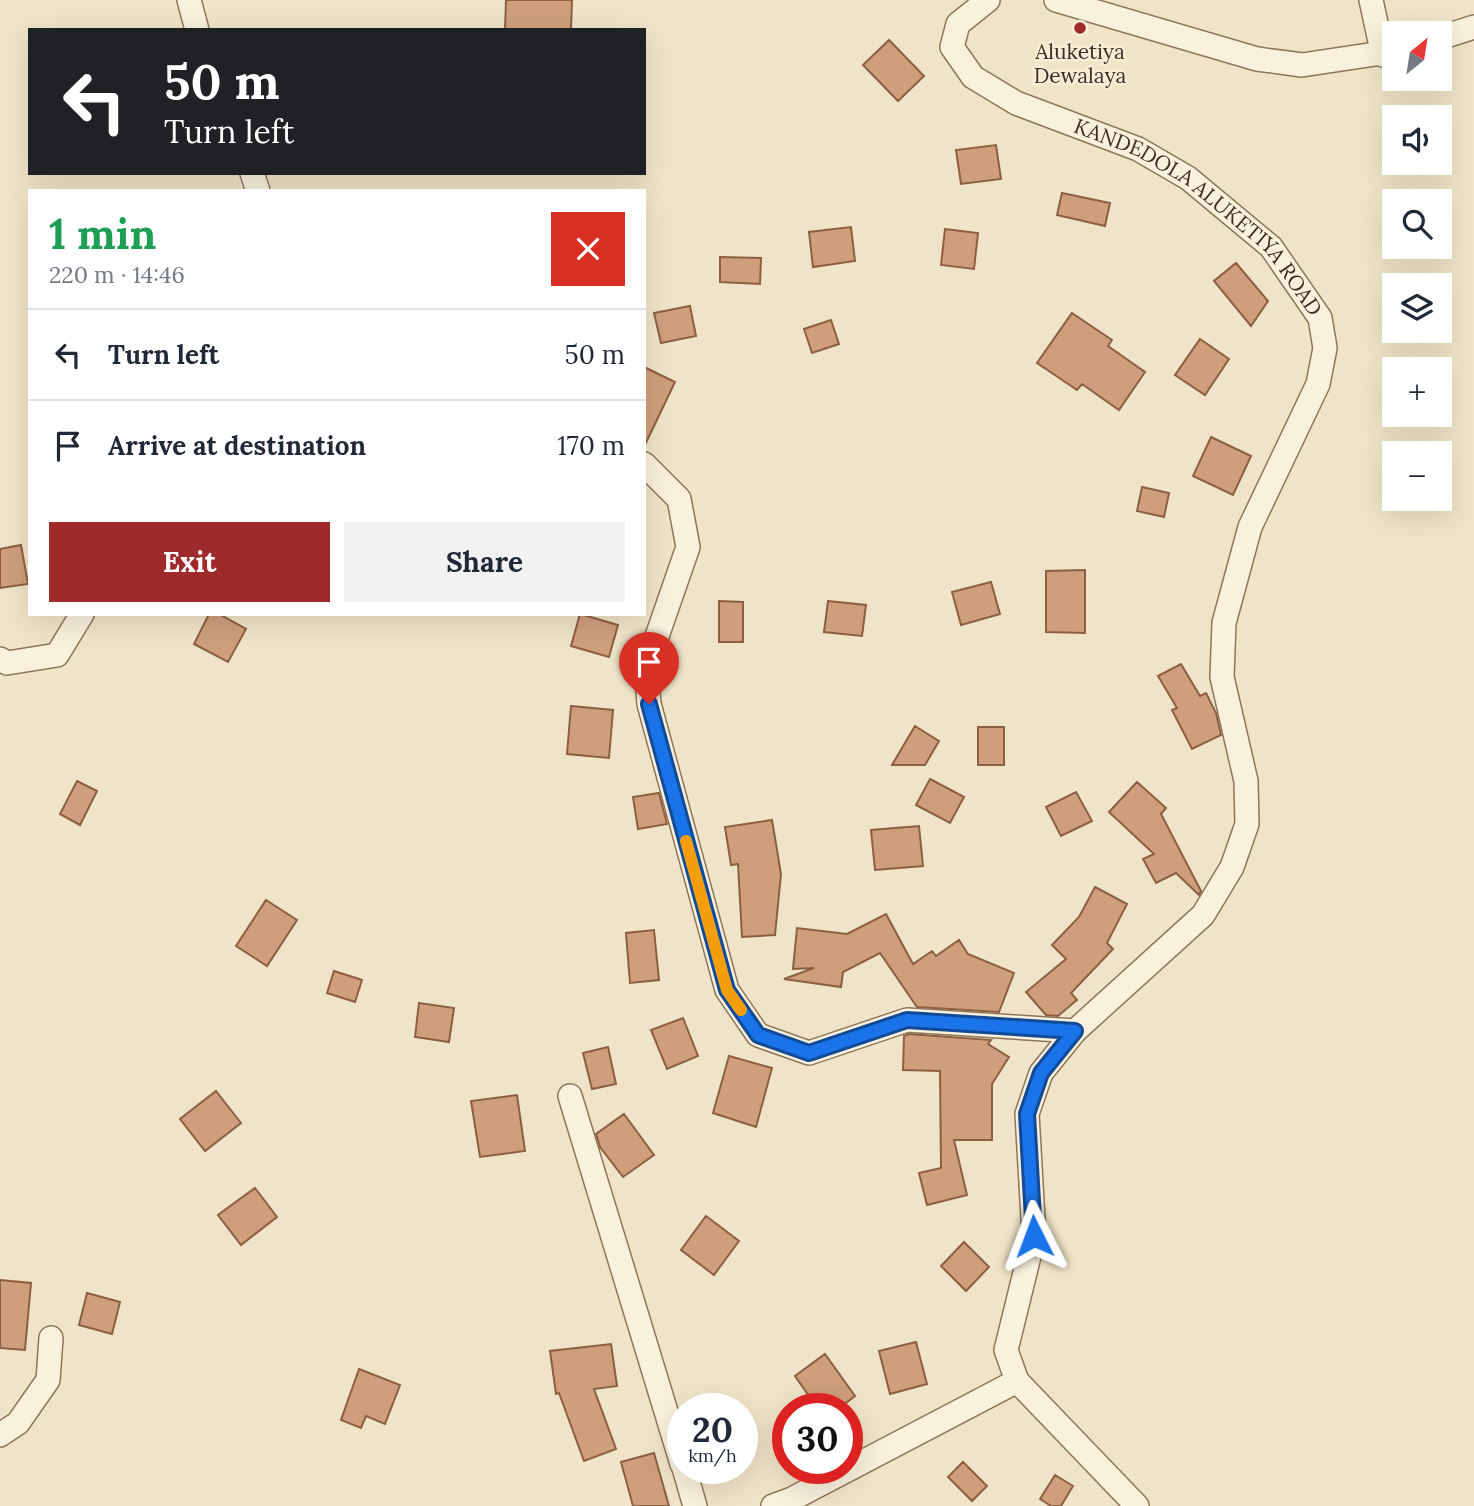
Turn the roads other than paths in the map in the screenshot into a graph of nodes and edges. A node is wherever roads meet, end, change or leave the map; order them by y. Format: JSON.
{"nodes":[{"id":1,"x":189,"y":0,"type":"edge"},
{"id":2,"x":988,"y":0,"type":"edge"},
{"id":3,"x":1056,"y":0,"type":"edge"},
{"id":4,"x":1371,"y":0,"type":"edge"},
{"id":5,"x":1474,"y":27,"type":"edge"},
{"id":6,"x":196,"y":28,"type":"edge"},
{"id":7,"x":1382,"y":32,"type":"edge"},
{"id":8,"x":1452,"y":34,"type":"edge"},
{"id":9,"x":1382,"y":54,"type":"edge"},
{"id":10,"x":646,"y":466,"type":"edge"},
{"id":11,"x":81,"y":616,"type":"edge"},
{"id":12,"x":0,"y":659,"type":"edge"},
{"id":13,"x":1075,"y":1031,"type":"junction"},
{"id":14,"x":570,"y":1096,"type":"dead end"},
{"id":15,"x":51,"y":1338,"type":"dead end"},
{"id":16,"x":1017,"y":1381,"type":"junction"},
{"id":17,"x":667,"y":1414,"type":"edge"},
{"id":18,"x":0,"y":1435,"type":"edge"},
{"id":19,"x":688,"y":1484,"type":"edge"},
{"id":20,"x":695,"y":1506,"type":"edge"},
{"id":21,"x":772,"y":1506,"type":"edge"},
{"id":22,"x":1137,"y":1506,"type":"edge"}],
"edges":[{"from":1,"to":6,"type":"street"},
{"from":2,"to":13,"type":"street","name":"KANDEDOLA ALUKETIYA ROAD"},
{"from":3,"to":9,"type":"street"},
{"from":4,"to":7,"type":"street"},
{"from":5,"to":8,"type":"street"},
{"from":10,"to":13,"type":"street"},
{"from":11,"to":12,"type":"street"},
{"from":13,"to":16,"type":"street","name":"KANDEDOLA ALUKETIYA ROAD"},
{"from":14,"to":17,"type":"street"},
{"from":15,"to":18,"type":"street"},
{"from":16,"to":21,"type":"street"},
{"from":16,"to":22,"type":"street"},
{"from":19,"to":20,"type":"street"}]}
